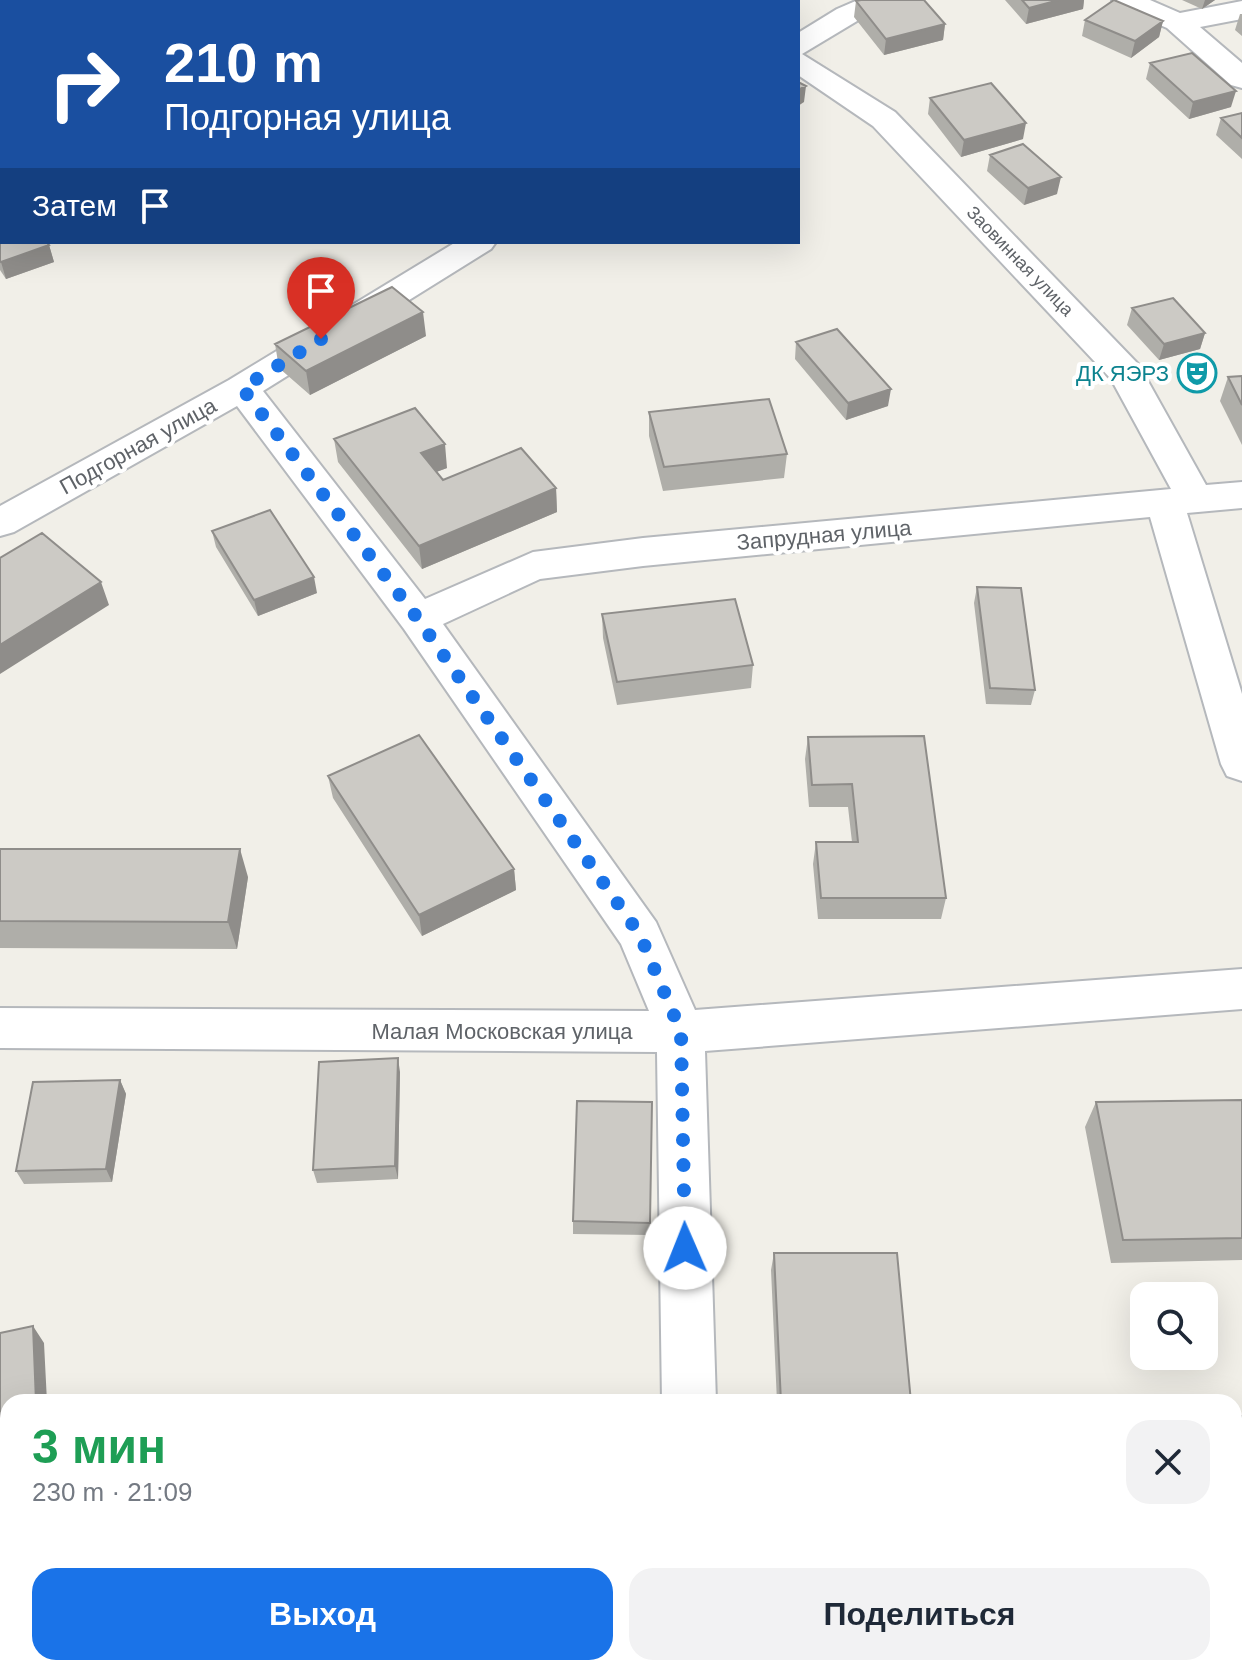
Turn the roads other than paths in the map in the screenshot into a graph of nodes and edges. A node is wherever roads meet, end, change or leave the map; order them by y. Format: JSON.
{"nodes":[{"id":1,"x":883,"y":0,"type":"edge"},
{"id":2,"x":1126,"y":0,"type":"edge"},
{"id":3,"x":1242,"y":10,"type":"edge"},
{"id":4,"x":1177,"y":22,"type":"junction"},
{"id":5,"x":800,"y":45,"type":"edge"},
{"id":6,"x":800,"y":63,"type":"edge"},
{"id":7,"x":1242,"y":79,"type":"edge"},
{"id":8,"x":476,"y":244,"type":"edge"},
{"id":9,"x":242,"y":388,"type":"junction"},
{"id":10,"x":1242,"y":495,"type":"edge"},
{"id":11,"x":1180,"y":502,"type":"junction"},
{"id":12,"x":0,"y":523,"type":"edge"},
{"id":13,"x":418,"y":619,"type":"junction"},
{"id":14,"x":1242,"y":764,"type":"edge"},
{"id":15,"x":1242,"y":989,"type":"edge"},
{"id":16,"x":0,"y":1028,"type":"edge"},
{"id":17,"x":681,"y":1032,"type":"junction"},
{"id":18,"x":689,"y":1394,"type":"edge"}],
"edges":[{"from":1,"to":5,"type":"street"},
{"from":2,"to":4,"type":"street"},
{"from":3,"to":4,"type":"street"},
{"from":4,"to":7,"type":"street"},
{"from":6,"to":11,"type":"street","name":"Заовинная улица"},
{"from":8,"to":9,"type":"street","name":"Подгорная улица"},
{"from":9,"to":12,"type":"street","name":"Подгорная улица"},
{"from":9,"to":13,"type":"street"},
{"from":10,"to":11,"type":"street","name":"Запрудная улица"},
{"from":11,"to":13,"type":"street","name":"Запрудная улица"},
{"from":11,"to":14,"type":"street","name":"Заовинная улица"},
{"from":13,"to":17,"type":"street"},
{"from":15,"to":17,"type":"street","name":"Малая Московская улица"},
{"from":16,"to":17,"type":"street","name":"Малая Московская улица"},
{"from":17,"to":18,"type":"street"}]}
